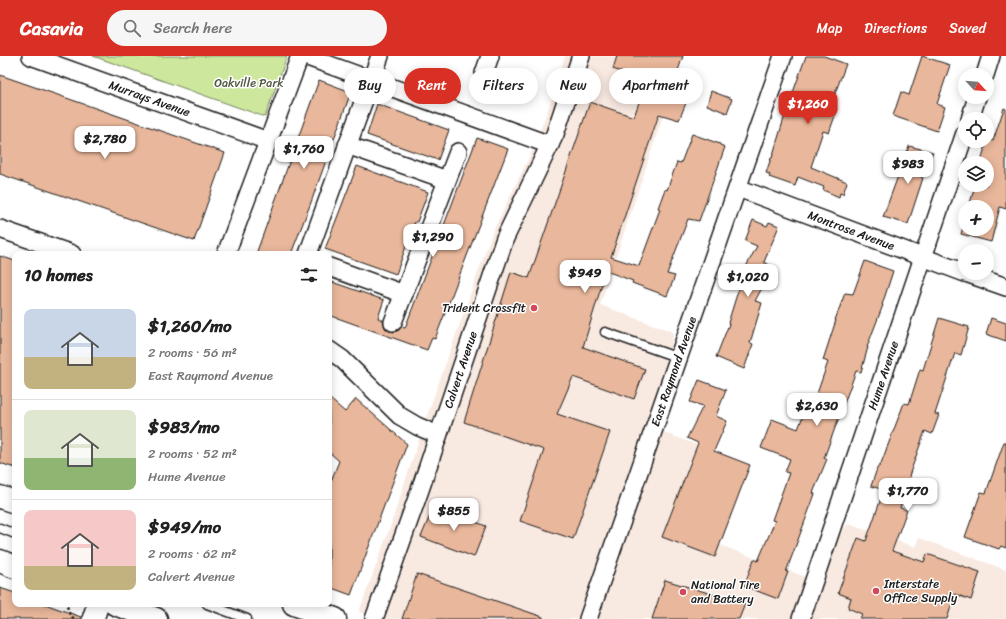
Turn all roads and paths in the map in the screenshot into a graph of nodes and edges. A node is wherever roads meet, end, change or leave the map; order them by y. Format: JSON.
{"nodes":[{"id":1,"x":31,"y":56,"type":"edge"},
{"id":2,"x":300,"y":56,"type":"edge"},
{"id":3,"x":305,"y":56,"type":"edge"},
{"id":4,"x":380,"y":56,"type":"edge"},
{"id":5,"x":490,"y":56,"type":"edge"},
{"id":6,"x":581,"y":56,"type":"edge"},
{"id":7,"x":783,"y":56,"type":"edge"},
{"id":8,"x":991,"y":56,"type":"edge"},
{"id":9,"x":376,"y":68,"type":"edge"},
{"id":10,"x":486,"y":68,"type":"edge"},
{"id":11,"x":987,"y":68,"type":"edge"},
{"id":12,"x":344,"y":70,"type":"edge"},
{"id":13,"x":396,"y":89,"type":"edge"},
{"id":14,"x":363,"y":104,"type":"edge"},
{"id":15,"x":268,"y":141,"type":"junction"},
{"id":16,"x":348,"y":145,"type":"junction"},
{"id":17,"x":550,"y":145,"type":"junction"},
{"id":18,"x":960,"y":148,"type":"edge"},
{"id":19,"x":458,"y":152,"type":"dead end"},
{"id":20,"x":447,"y":180,"type":"junction"},
{"id":21,"x":738,"y":188,"type":"junction"},
{"id":22,"x":0,"y":229,"type":"edge"},
{"id":23,"x":63,"y":251,"type":"edge"},
{"id":24,"x":227,"y":251,"type":"edge"},
{"id":25,"x":309,"y":251,"type":"edge"},
{"id":26,"x":922,"y":257,"type":"junction"},
{"id":27,"x":332,"y":268,"type":"edge"},
{"id":28,"x":958,"y":270,"type":"edge"},
{"id":29,"x":984,"y":280,"type":"edge"},
{"id":30,"x":1006,"y":288,"type":"edge"},
{"id":31,"x":404,"y":294,"type":"junction"},
{"id":32,"x":393,"y":322,"type":"dead end"},
{"id":33,"x":604,"y":332,"type":"dead end"},
{"id":34,"x":332,"y":352,"type":"edge"},
{"id":35,"x":678,"y":358,"type":"junction"},
{"id":36,"x":438,"y":435,"type":"junction"},
{"id":37,"x":0,"y":497,"type":"edge"},
{"id":38,"x":12,"y":501,"type":"edge"},
{"id":39,"x":0,"y":528,"type":"edge"},
{"id":40,"x":12,"y":533,"type":"edge"},
{"id":41,"x":0,"y":561,"type":"edge"},
{"id":42,"x":12,"y":566,"type":"edge"},
{"id":43,"x":66,"y":607,"type":"edge"},
{"id":44,"x":97,"y":607,"type":"edge"},
{"id":45,"x":124,"y":607,"type":"edge"},
{"id":46,"x":215,"y":607,"type":"edge"},
{"id":47,"x":302,"y":607,"type":"edge"},
{"id":48,"x":76,"y":619,"type":"edge"},
{"id":49,"x":92,"y":619,"type":"edge"},
{"id":50,"x":156,"y":619,"type":"edge"},
{"id":51,"x":247,"y":619,"type":"edge"},
{"id":52,"x":336,"y":619,"type":"edge"},
{"id":53,"x":374,"y":619,"type":"edge"},
{"id":54,"x":588,"y":619,"type":"edge"},
{"id":55,"x":801,"y":619,"type":"edge"}],
"edges":[{"from":1,"to":15,"type":"street","name":"Murrays Avenue"},
{"from":2,"to":15,"type":"street"},
{"from":3,"to":12,"type":"street"},
{"from":4,"to":9,"type":"street"},
{"from":5,"to":10,"type":"street"},
{"from":6,"to":17,"type":"street","name":"Calvert Avenue"},
{"from":7,"to":21,"type":"street","name":"East Raymond Avenue"},
{"from":8,"to":11,"type":"street"},
{"from":13,"to":17,"type":"street"},
{"from":14,"to":16,"type":"street"},
{"from":15,"to":24,"type":"street"},
{"from":16,"to":20,"type":"street"},
{"from":16,"to":25,"type":"street"},
{"from":17,"to":36,"type":"street","name":"Calvert Avenue"},
{"from":18,"to":26,"type":"street","name":"Hume Avenue"},
{"from":19,"to":20,"type":"street"},
{"from":20,"to":31,"type":"street"},
{"from":21,"to":26,"type":"street","name":"Montrose Avenue"},
{"from":21,"to":35,"type":"street","name":"East Raymond Avenue"},
{"from":22,"to":23,"type":"street"},
{"from":26,"to":28,"type":"street","name":"Montrose Avenue"},
{"from":26,"to":55,"type":"street","name":"Hume Avenue"},
{"from":27,"to":31,"type":"street"},
{"from":29,"to":30,"type":"street","name":"Montrose Avenue"},
{"from":31,"to":32,"type":"street"},
{"from":33,"to":35,"type":"lane"},
{"from":34,"to":36,"type":"street"},
{"from":35,"to":54,"type":"street","name":"East Raymond Avenue"},
{"from":36,"to":53,"type":"street","name":"Calvert Avenue"},
{"from":37,"to":38,"type":"highway"},
{"from":39,"to":40,"type":"lane"},
{"from":41,"to":42,"type":"highway"},
{"from":43,"to":48,"type":"path"},
{"from":44,"to":49,"type":"street"},
{"from":45,"to":50,"type":"highway"},
{"from":46,"to":51,"type":"lane"},
{"from":47,"to":52,"type":"highway"}]}
